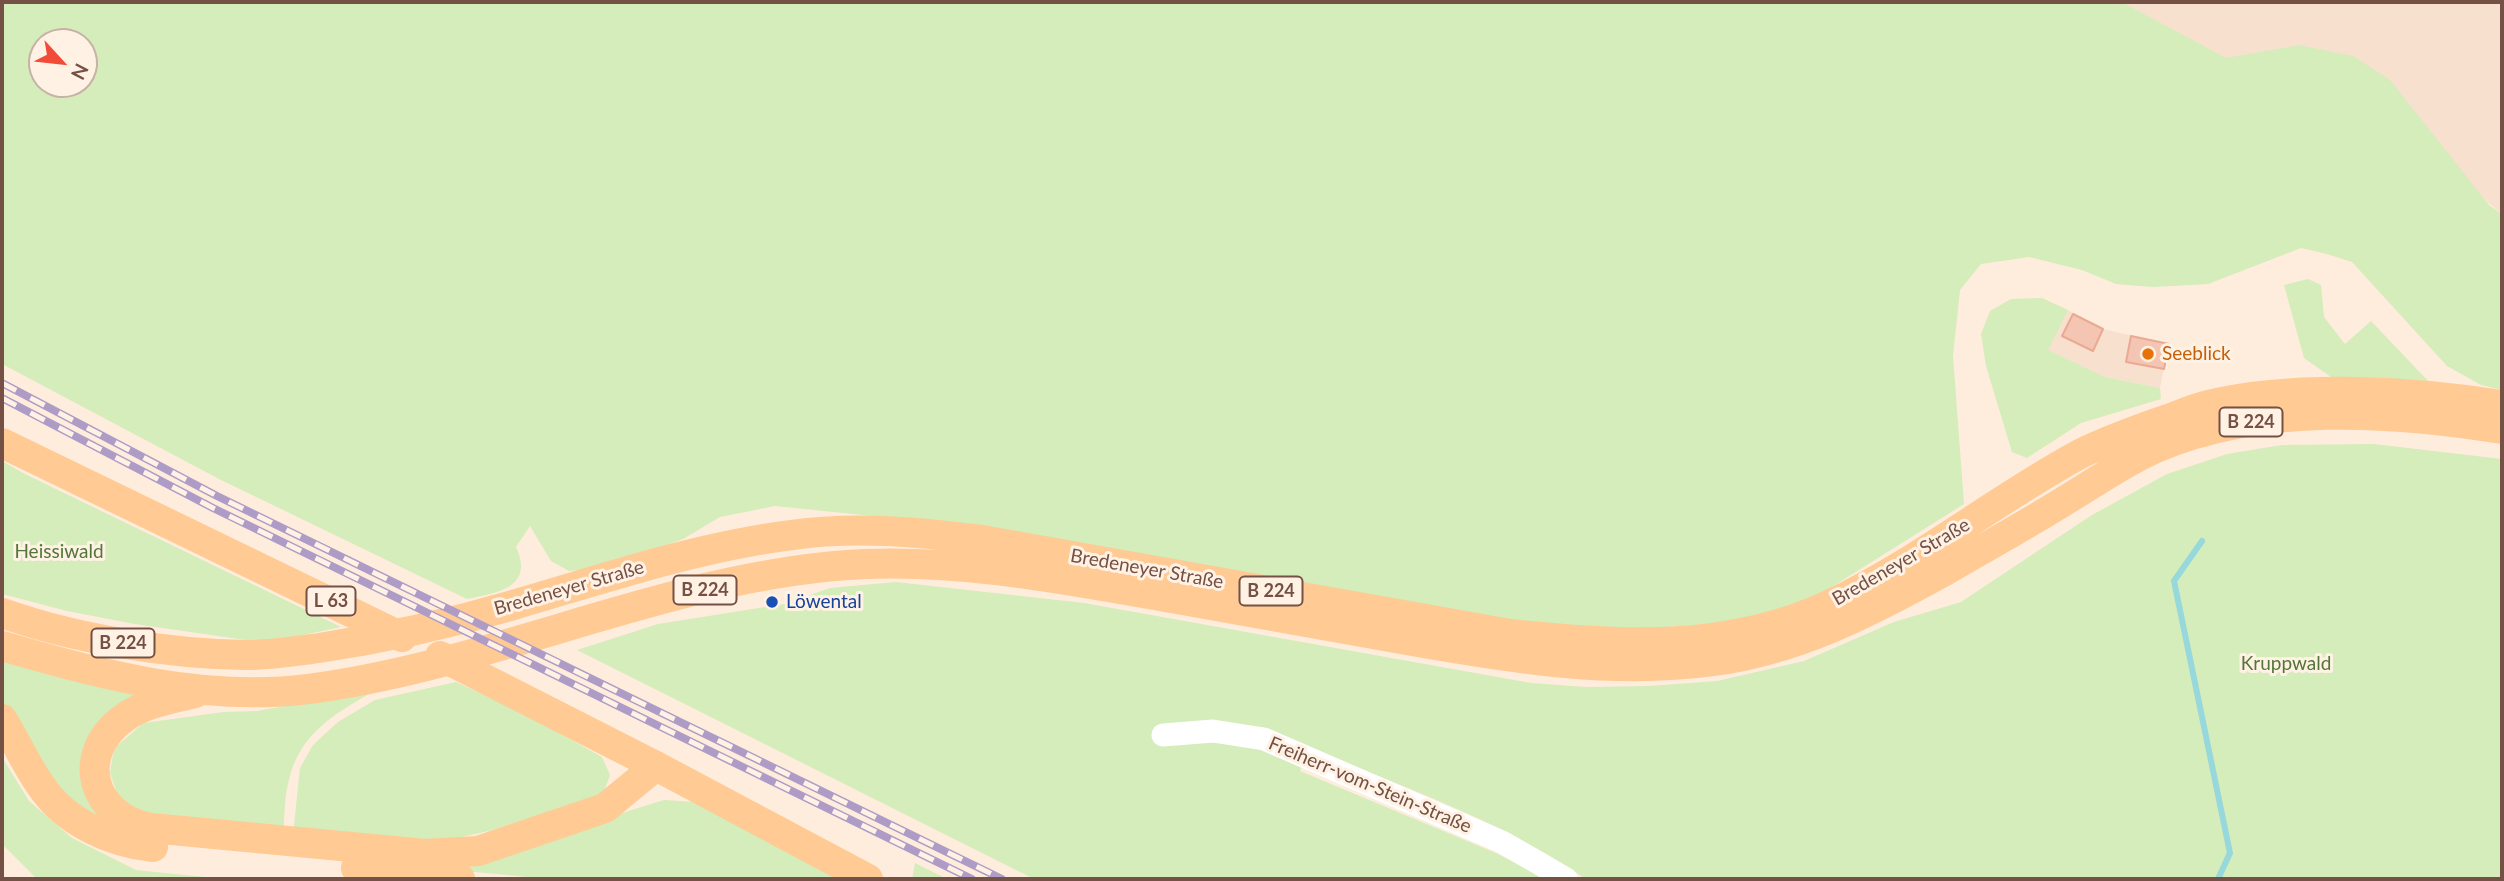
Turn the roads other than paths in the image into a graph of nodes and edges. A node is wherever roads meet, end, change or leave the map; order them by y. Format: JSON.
{"nodes":[{"id":1,"x":2502,"y":405,"type":"edge"},
{"id":2,"x":2502,"y":429,"type":"edge"},
{"id":3,"x":2,"y":443,"type":"edge"},
{"id":4,"x":2,"y":614,"type":"edge"},
{"id":5,"x":2,"y":646,"type":"edge"},
{"id":6,"x":204,"y":691,"type":"junction"},
{"id":7,"x":2,"y":719,"type":"edge"},
{"id":8,"x":1163,"y":735,"type":"dead end"},
{"id":9,"x":656,"y":766,"type":"junction"},
{"id":10,"x":460,"y":879,"type":"edge"},
{"id":11,"x":868,"y":879,"type":"edge"},
{"id":12,"x":1566,"y":879,"type":"edge"}],
"edges":[{"from":1,"to":4,"type":"main road","name":"Bredeneyer Straße","number":"B 224"},
{"from":2,"to":6,"type":"main road","name":"Bredeneyer Straße","number":"B 224"},
{"from":3,"to":9,"type":"main road","number":"L 63"},
{"from":5,"to":6,"type":"main road","name":"Bredeneyer Straße","number":"B 224"},
{"from":6,"to":9,"type":"main road"},
{"from":7,"to":10,"type":"main road"},
{"from":8,"to":12,"type":"street","name":"Freiherr-vom-Stein-Straße"},
{"from":9,"to":11,"type":"main road","number":"L 63"}]}
